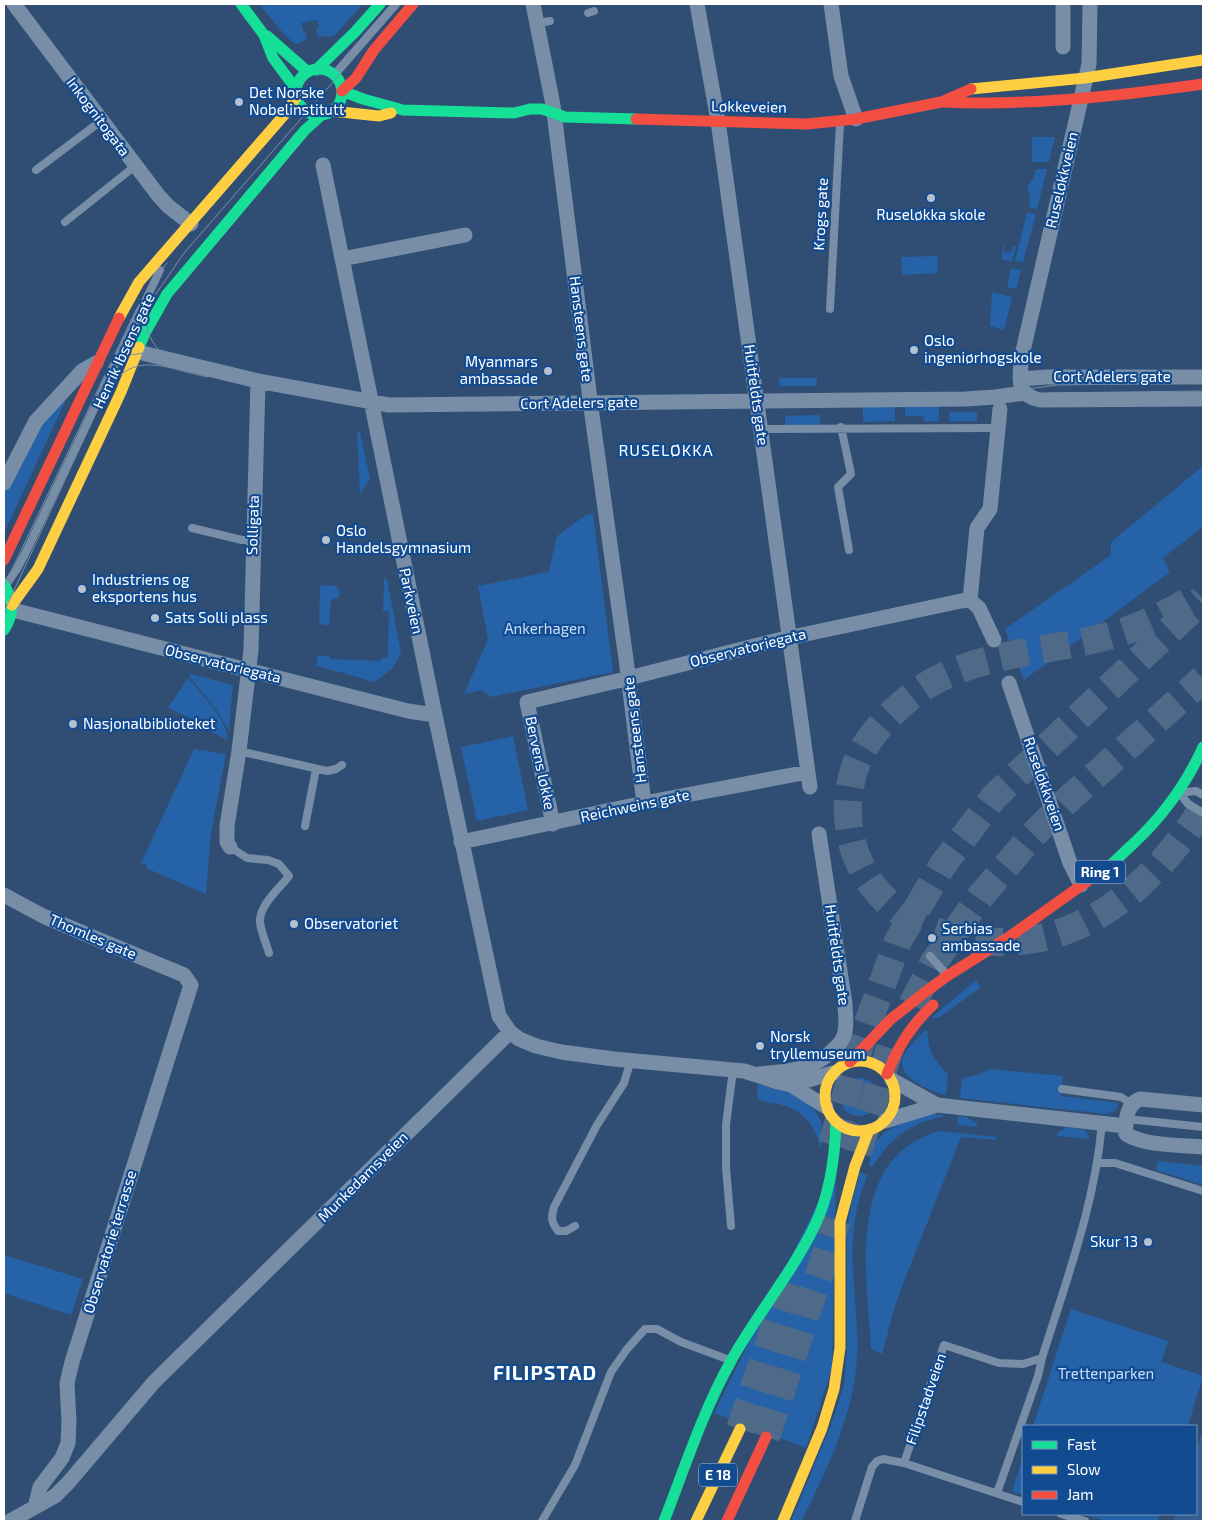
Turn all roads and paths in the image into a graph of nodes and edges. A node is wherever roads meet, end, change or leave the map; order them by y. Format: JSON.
{"nodes":[{"id":1,"x":14,"y":4,"type":"edge"},
{"id":2,"x":241,"y":4,"type":"edge"},
{"id":3,"x":380,"y":4,"type":"edge"},
{"id":4,"x":396,"y":4,"type":"edge"},
{"id":5,"x":413,"y":4,"type":"edge"},
{"id":6,"x":533,"y":4,"type":"edge"},
{"id":7,"x":697,"y":4,"type":"edge"},
{"id":8,"x":831,"y":4,"type":"edge"},
{"id":9,"x":1063,"y":4,"type":"edge"},
{"id":10,"x":1090,"y":4,"type":"edge"},
{"id":11,"x":264,"y":35,"type":"junction"},
{"id":12,"x":1063,"y":46,"type":"dead end"},
{"id":13,"x":1203,"y":60,"type":"edge"},
{"id":14,"x":312,"y":70,"type":"junction"},
{"id":15,"x":334,"y":74,"type":"junction"},
{"id":16,"x":1085,"y":78,"type":"junction"},
{"id":17,"x":1203,"y":84,"type":"edge"},
{"id":18,"x":342,"y":91,"type":"junction"},
{"id":19,"x":296,"y":93,"type":"junction"},
{"id":20,"x":1080,"y":100,"type":"junction"},
{"id":21,"x":941,"y":102,"type":"junction"},
{"id":22,"x":403,"y":110,"type":"junction"},
{"id":23,"x":327,"y":113,"type":"junction"},
{"id":24,"x":554,"y":114,"type":"junction"},
{"id":25,"x":856,"y":118,"type":"junction"},
{"id":26,"x":101,"y":121,"type":"junction"},
{"id":27,"x":840,"y":121,"type":"junction"},
{"id":28,"x":718,"y":122,"type":"junction"},
{"id":29,"x":135,"y":166,"type":"junction"},
{"id":30,"x":323,"y":166,"type":"dead end"},
{"id":31,"x":36,"y":170,"type":"dead end"},
{"id":32,"x":65,"y":222,"type":"dead end"},
{"id":33,"x":191,"y":224,"type":"junction"},
{"id":34,"x":465,"y":235,"type":"dead end"},
{"id":35,"x":168,"y":249,"type":"junction"},
{"id":36,"x":196,"y":258,"type":"junction"},
{"id":37,"x":342,"y":259,"type":"junction"},
{"id":38,"x":142,"y":307,"type":"junction"},
{"id":39,"x":830,"y":309,"type":"dead end"},
{"id":40,"x":122,"y":348,"type":"junction"},
{"id":41,"x":138,"y":352,"type":"junction"},
{"id":42,"x":97,"y":363,"type":"junction"},
{"id":43,"x":1203,"y":377,"type":"edge"},
{"id":44,"x":258,"y":381,"type":"junction"},
{"id":45,"x":1022,"y":386,"type":"junction"},
{"id":46,"x":1203,"y":399,"type":"edge"},
{"id":47,"x":756,"y":401,"type":"junction"},
{"id":48,"x":371,"y":402,"type":"junction"},
{"id":49,"x":590,"y":402,"type":"junction"},
{"id":50,"x":1000,"y":409,"type":"dead end"},
{"id":51,"x":841,"y":428,"type":"junction"},
{"id":52,"x":998,"y":428,"type":"junction"},
{"id":53,"x":760,"y":429,"type":"junction"},
{"id":54,"x":4,"y":484,"type":"edge"},
{"id":55,"x":192,"y":528,"type":"dead end"},
{"id":56,"x":252,"y":540,"type":"junction"},
{"id":57,"x":849,"y":550,"type":"dead end"},
{"id":58,"x":4,"y":560,"type":"edge"},
{"id":59,"x":4,"y":586,"type":"edge"},
{"id":60,"x":970,"y":600,"type":"junction"},
{"id":61,"x":12,"y":608,"type":"junction"},
{"id":62,"x":4,"y":630,"type":"edge"},
{"id":63,"x":790,"y":637,"type":"junction"},
{"id":64,"x":994,"y":640,"type":"dead end"},
{"id":65,"x":249,"y":670,"type":"junction"},
{"id":66,"x":629,"y":678,"type":"junction"},
{"id":67,"x":1009,"y":683,"type":"dead end"},
{"id":68,"x":527,"y":702,"type":"joint"},
{"id":69,"x":435,"y":715,"type":"junction"},
{"id":70,"x":1203,"y":747,"type":"edge"},
{"id":71,"x":239,"y":751,"type":"junction"},
{"id":72,"x":342,"y":764,"type":"dead end"},
{"id":73,"x":316,"y":769,"type":"junction"},
{"id":74,"x":809,"y":779,"type":"joint"},
{"id":75,"x":1179,"y":792,"type":"junction"},
{"id":76,"x":1203,"y":795,"type":"edge"},
{"id":77,"x":644,"y":803,"type":"junction"},
{"id":78,"x":1203,"y":813,"type":"edge"},
{"id":79,"x":553,"y":824,"type":"junction"},
{"id":80,"x":305,"y":826,"type":"dead end"},
{"id":81,"x":819,"y":834,"type":"dead end"},
{"id":82,"x":462,"y":842,"type":"junction"},
{"id":83,"x":230,"y":847,"type":"joint"},
{"id":84,"x":1081,"y":884,"type":"junction"},
{"id":85,"x":4,"y":895,"type":"edge"},
{"id":86,"x":1009,"y":937,"type":"junction"},
{"id":87,"x":269,"y":953,"type":"dead end"},
{"id":88,"x":930,"y":956,"type":"dead end"},
{"id":89,"x":184,"y":975,"type":"joint"},
{"id":90,"x":947,"y":976,"type":"junction"},
{"id":91,"x":959,"y":982,"type":"dead end"},
{"id":92,"x":939,"y":1000,"type":"dead end"},
{"id":93,"x":510,"y":1032,"type":"junction"},
{"id":94,"x":631,"y":1060,"type":"junction"},
{"id":95,"x":850,"y":1062,"type":"junction"},
{"id":96,"x":733,"y":1070,"type":"junction"},
{"id":97,"x":833,"y":1073,"type":"junction"},
{"id":98,"x":758,"y":1075,"type":"junction"},
{"id":99,"x":890,"y":1077,"type":"junction"},
{"id":100,"x":792,"y":1085,"type":"junction"},
{"id":101,"x":1062,"y":1089,"type":"dead end"},
{"id":102,"x":937,"y":1105,"type":"junction"},
{"id":103,"x":1203,"y":1105,"type":"edge"},
{"id":104,"x":826,"y":1107,"type":"junction"},
{"id":105,"x":1128,"y":1116,"type":"junction"},
{"id":106,"x":885,"y":1121,"type":"junction"},
{"id":107,"x":836,"y":1122,"type":"junction"},
{"id":108,"x":1102,"y":1123,"type":"junction"},
{"id":109,"x":1203,"y":1127,"type":"edge"},
{"id":110,"x":869,"y":1130,"type":"junction"},
{"id":111,"x":1203,"y":1147,"type":"edge"},
{"id":112,"x":1098,"y":1163,"type":"junction"},
{"id":113,"x":1203,"y":1191,"type":"edge"},
{"id":114,"x":575,"y":1226,"type":"dead end"},
{"id":115,"x":731,"y":1226,"type":"dead end"},
{"id":116,"x":1042,"y":1358,"type":"junction"},
{"id":117,"x":731,"y":1361,"type":"junction"},
{"id":118,"x":740,"y":1429,"type":"tunnel mouth"},
{"id":119,"x":766,"y":1437,"type":"tunnel mouth"},
{"id":120,"x":904,"y":1463,"type":"junction"},
{"id":121,"x":997,"y":1494,"type":"junction"},
{"id":122,"x":1022,"y":1502,"type":"edge"},
{"id":123,"x":35,"y":1507,"type":"junction"},
{"id":124,"x":1064,"y":1515,"type":"edge"},
{"id":125,"x":10,"y":1521,"type":"edge"},
{"id":126,"x":542,"y":1521,"type":"edge"},
{"id":127,"x":664,"y":1521,"type":"edge"},
{"id":128,"x":696,"y":1521,"type":"edge"},
{"id":129,"x":728,"y":1521,"type":"edge"},
{"id":130,"x":783,"y":1521,"type":"edge"},
{"id":131,"x":855,"y":1521,"type":"edge"},
{"id":132,"x":1085,"y":1521,"type":"edge"}],
"edges":[{"from":1,"to":26,"type":"street","name":"Inkognitogata"},
{"from":2,"to":11,"type":"main road"},
{"from":3,"to":14,"type":"main road"},
{"from":4,"to":15,"type":"lane"},
{"from":5,"to":18,"type":"main road"},
{"from":6,"to":24,"type":"street","name":"Hansteens gate"},
{"from":7,"to":28,"type":"street","name":"Huitfeldts gate"},
{"from":8,"to":25,"type":"street"},
{"from":9,"to":12,"type":"street"},
{"from":10,"to":16,"type":"street","name":"Ruseløkkveien"},
{"from":11,"to":14,"type":"main road"},
{"from":11,"to":19,"type":"main road"},
{"from":13,"to":16,"type":"main road","name":"Løkkeveien"},
{"from":14,"to":15,"type":"main road"},
{"from":14,"to":19,"type":"main road"},
{"from":15,"to":18,"type":"main road"},
{"from":16,"to":20,"type":"street","name":"Ruseløkkveien"},
{"from":16,"to":21,"type":"main road","name":"Løkkeveien"},
{"from":17,"to":20,"type":"main road","name":"Løkkeveien"},
{"from":18,"to":22,"type":"main road","name":"Løkkeveien"},
{"from":18,"to":23,"type":"main road"},
{"from":19,"to":23,"type":"main road"},
{"from":19,"to":33,"type":"main road","name":"Henrik Ibsens gate"},
{"from":20,"to":21,"type":"main road","name":"Løkkeveien"},
{"from":20,"to":45,"type":"street","name":"Ruseløkkveien"},
{"from":21,"to":25,"type":"main road","name":"Løkkeveien"},
{"from":22,"to":23,"type":"main road","name":"Løkkeveien"},
{"from":22,"to":24,"type":"main road","name":"Løkkeveien"},
{"from":23,"to":36,"type":"main road","name":"Henrik Ibsens gate"},
{"from":24,"to":28,"type":"main road","name":"Løkkeveien"},
{"from":24,"to":49,"type":"street","name":"Hansteens gate"},
{"from":25,"to":27,"type":"main road","name":"Løkkeveien"},
{"from":26,"to":29,"type":"street","name":"Inkognitogata"},
{"from":26,"to":31,"type":"lane"},
{"from":27,"to":28,"type":"main road","name":"Løkkeveien"},
{"from":27,"to":39,"type":"lane","name":"Krogs gate"},
{"from":28,"to":47,"type":"street","name":"Huitfeldts gate"},
{"from":29,"to":32,"type":"lane"},
{"from":29,"to":33,"type":"street","name":"Inkognitogata"},
{"from":30,"to":37,"type":"street","name":"Parkveien"},
{"from":33,"to":35,"type":"main road","name":"Henrik Ibsens gate"},
{"from":34,"to":37,"type":"street"},
{"from":35,"to":38,"type":"lane"},
{"from":35,"to":42,"type":"main road","name":"Henrik Ibsens gate"},
{"from":36,"to":38,"type":"lane"},
{"from":36,"to":41,"type":"main road","name":"Henrik Ibsens gate"},
{"from":37,"to":48,"type":"street","name":"Parkveien"},
{"from":38,"to":40,"type":"lane"},
{"from":40,"to":41,"type":"lane"},
{"from":40,"to":59,"type":"lane"},
{"from":41,"to":44,"type":"street","name":"Cort Adelers gate"},
{"from":41,"to":61,"type":"main road","name":"Henrik Ibsens gate"},
{"from":42,"to":54,"type":"street"},
{"from":42,"to":58,"type":"main road","name":"Henrik Ibsens gate"},
{"from":43,"to":45,"type":"street","name":"Cort Adelers gate"},
{"from":44,"to":48,"type":"street","name":"Cort Adelers gate"},
{"from":44,"to":56,"type":"street","name":"Solligata"},
{"from":45,"to":46,"type":"street","name":"Cort Adelers gate"},
{"from":45,"to":47,"type":"street","name":"Cort Adelers gate"},
{"from":47,"to":49,"type":"street","name":"Cort Adelers gate"},
{"from":47,"to":53,"type":"street","name":"Huitfeldts gate"},
{"from":48,"to":49,"type":"street","name":"Cort Adelers gate"},
{"from":48,"to":69,"type":"street","name":"Parkveien"},
{"from":49,"to":66,"type":"street","name":"Hansteens gate"},
{"from":50,"to":52,"type":"street"},
{"from":51,"to":52,"type":"lane"},
{"from":51,"to":53,"type":"lane"},
{"from":51,"to":57,"type":"lane"},
{"from":52,"to":60,"type":"street"},
{"from":53,"to":63,"type":"street","name":"Huitfeldts gate"},
{"from":55,"to":56,"type":"lane"},
{"from":56,"to":65,"type":"street","name":"Solligata"},
{"from":59,"to":61,"type":"main road"},
{"from":60,"to":63,"type":"street","name":"Observatoriegata"},
{"from":60,"to":64,"type":"street"},
{"from":61,"to":62,"type":"main road","name":"Henrik Ibsens gate"},
{"from":61,"to":65,"type":"street","name":"Observatoriegata"},
{"from":63,"to":66,"type":"street","name":"Observatoriegata"},
{"from":63,"to":74,"type":"street","name":"Huitfeldts gate"},
{"from":65,"to":69,"type":"street","name":"Observatoriegata"},
{"from":65,"to":71,"type":"street"},
{"from":66,"to":68,"type":"street","name":"Observatoriegata"},
{"from":66,"to":77,"type":"street","name":"Hansteens gate"},
{"from":67,"to":84,"type":"street","name":"Ruseløkkveien"},
{"from":68,"to":79,"type":"street","name":"Bervens løkke"},
{"from":69,"to":82,"type":"street","name":"Parkveien"},
{"from":70,"to":75,"type":"main road","number":"Ring 1"},
{"from":71,"to":73,"type":"lane"},
{"from":71,"to":83,"type":"street"},
{"from":72,"to":73,"type":"lane"},
{"from":73,"to":80,"type":"lane"},
{"from":74,"to":77,"type":"street","name":"Reichweins gate"},
{"from":75,"to":76,"type":"lane"},
{"from":75,"to":78,"type":"lane"},
{"from":75,"to":84,"type":"main road","number":"Ring 1"},
{"from":77,"to":79,"type":"street","name":"Reichweins gate"},
{"from":79,"to":82,"type":"street","name":"Reichweins gate"},
{"from":81,"to":98,"type":"street","name":"Huitfeldts gate"},
{"from":82,"to":93,"type":"street","name":"Parkveien"},
{"from":83,"to":87,"type":"lane"},
{"from":84,"to":86,"type":"main road","number":"Ring 1"},
{"from":85,"to":89,"type":"street","name":"Thomles gate"},
{"from":86,"to":90,"type":"main road","number":"Ring 1"},
{"from":86,"to":91,"type":"main road","number":"Ring 1"},
{"from":88,"to":90,"type":"lane"},
{"from":89,"to":123,"type":"street","name":"Observatorie terrasse"},
{"from":90,"to":95,"type":"main road","number":"Ring 1"},
{"from":92,"to":99,"type":"main road"},
{"from":93,"to":94,"type":"street"},
{"from":93,"to":123,"type":"street","name":"Munkedamsveien"},
{"from":94,"to":96,"type":"street"},
{"from":94,"to":114,"type":"lane"},
{"from":95,"to":97,"type":"main road"},
{"from":95,"to":99,"type":"main road"},
{"from":96,"to":98,"type":"street"},
{"from":96,"to":115,"type":"lane"},
{"from":97,"to":100,"type":"street"},
{"from":97,"to":104,"type":"main road"},
{"from":98,"to":100,"type":"street"},
{"from":99,"to":102,"type":"street"},
{"from":99,"to":106,"type":"main road"},
{"from":100,"to":104,"type":"street"},
{"from":101,"to":105,"type":"lane"},
{"from":102,"to":106,"type":"street"},
{"from":102,"to":108,"type":"street"},
{"from":103,"to":105,"type":"street"},
{"from":104,"to":107,"type":"main road"},
{"from":105,"to":108,"type":"street"},
{"from":105,"to":109,"type":"lane"},
{"from":105,"to":111,"type":"street"},
{"from":106,"to":110,"type":"main road"},
{"from":107,"to":110,"type":"main road"},
{"from":107,"to":117,"type":"main road"},
{"from":108,"to":112,"type":"lane"},
{"from":110,"to":130,"type":"main road"},
{"from":112,"to":113,"type":"lane"},
{"from":112,"to":116,"type":"lane"},
{"from":116,"to":120,"type":"lane","name":"Filipstadveien"},
{"from":116,"to":121,"type":"lane"},
{"from":117,"to":126,"type":"lane"},
{"from":117,"to":127,"type":"main road"},
{"from":118,"to":128,"type":"main road","number":"E 18"},
{"from":119,"to":129,"type":"main road","number":"E 18"},
{"from":120,"to":121,"type":"lane","name":"Filipstadveien"},
{"from":120,"to":131,"type":"lane","name":"Filipstadveien"},
{"from":121,"to":122,"type":"lane","name":"Filipstadveien"},
{"from":123,"to":125,"type":"street","name":"Munkedamsveien"},
{"from":124,"to":132,"type":"lane"}]}
